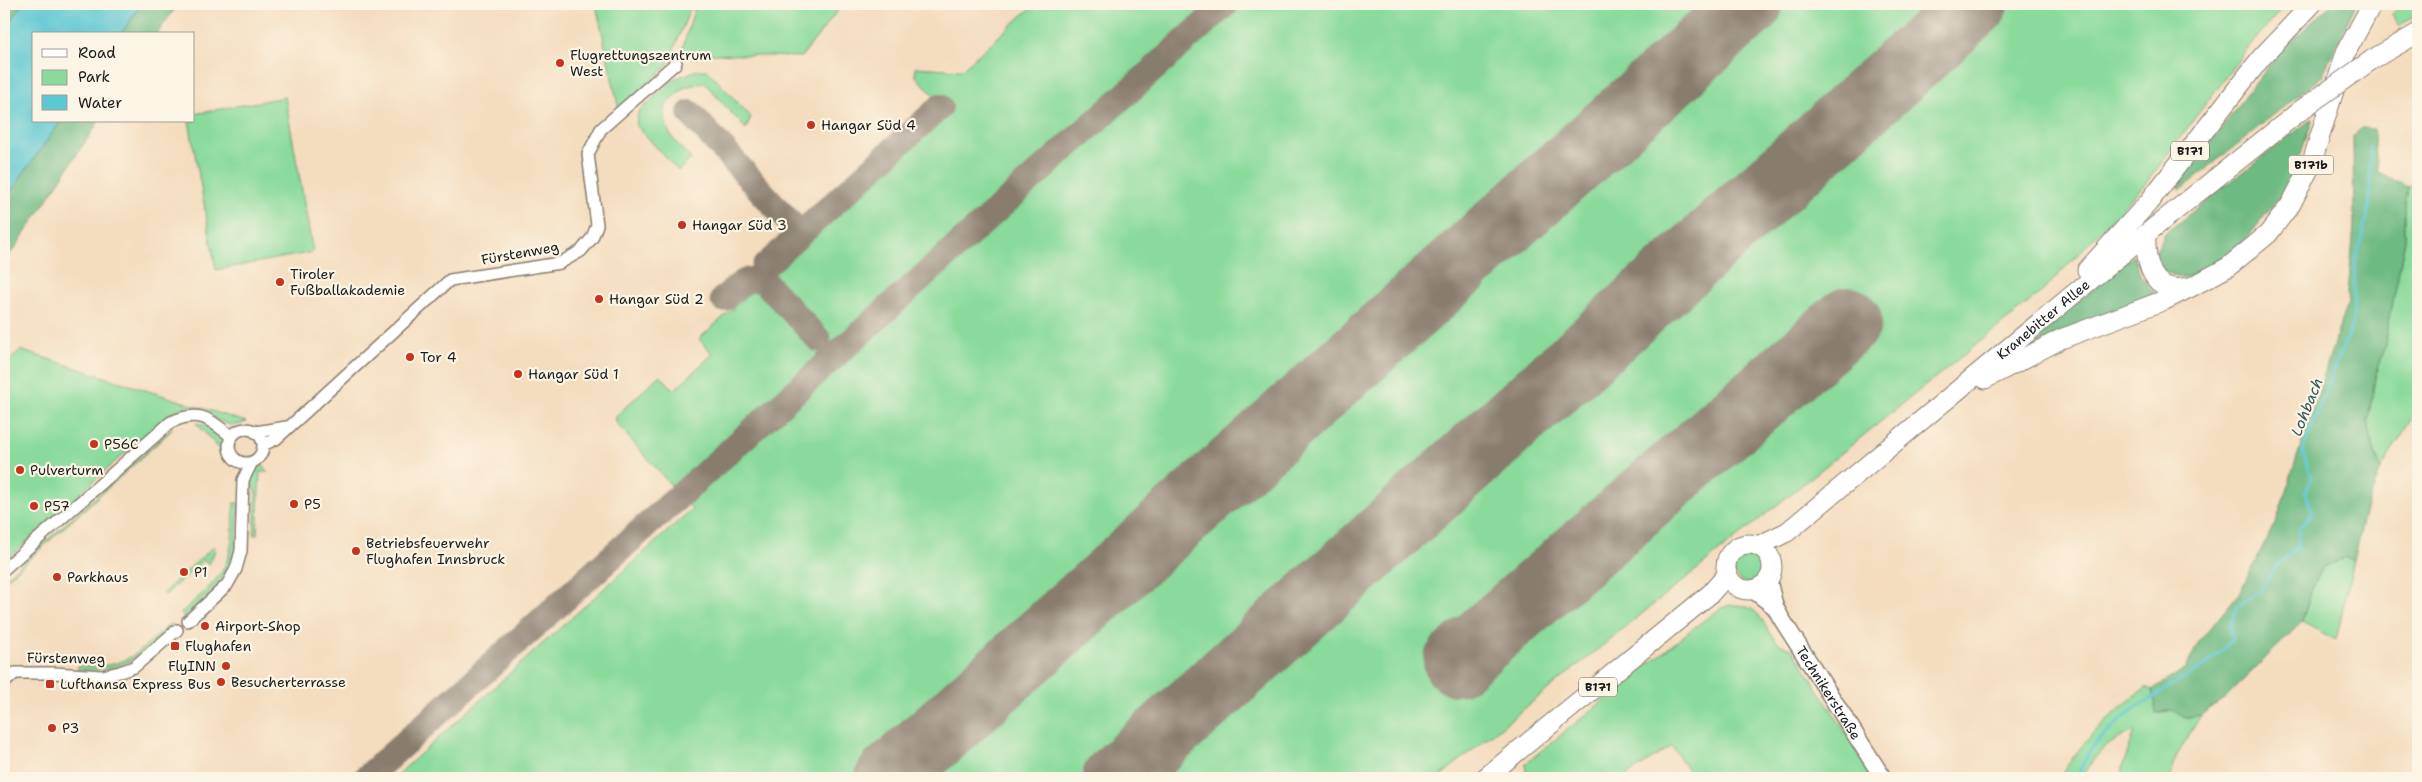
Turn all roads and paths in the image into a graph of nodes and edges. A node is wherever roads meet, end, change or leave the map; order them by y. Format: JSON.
{"nodes":[{"id":1,"x":2312,"y":4,"type":"edge"},
{"id":2,"x":2372,"y":4,"type":"edge"},
{"id":3,"x":2418,"y":33,"type":"edge"},
{"id":4,"x":676,"y":63,"type":"dead end"},
{"id":5,"x":2146,"y":234,"type":"junction"},
{"id":6,"x":2193,"y":286,"type":"junction"},
{"id":7,"x":2068,"y":298,"type":"junction"},
{"id":8,"x":1960,"y":389,"type":"junction"},
{"id":9,"x":287,"y":427,"type":"junction"},
{"id":10,"x":255,"y":432,"type":"junction"},
{"id":11,"x":232,"y":437,"type":"junction"},
{"id":12,"x":262,"y":444,"type":"junction"},
{"id":13,"x":252,"y":462,"type":"junction"},
{"id":14,"x":1788,"y":532,"type":"junction"},
{"id":15,"x":1758,"y":546,"type":"junction"},
{"id":16,"x":1770,"y":560,"type":"junction"},
{"id":17,"x":4,"y":569,"type":"edge"},
{"id":18,"x":1746,"y":583,"type":"junction"},
{"id":19,"x":188,"y":621,"type":"dead end"},
{"id":20,"x":177,"y":630,"type":"dead end"},
{"id":21,"x":4,"y":684,"type":"edge"},
{"id":22,"x":1485,"y":778,"type":"edge"},
{"id":23,"x":1883,"y":778,"type":"edge"}],
"edges":[{"from":1,"to":7,"type":"main road","number":"B171"},
{"from":2,"to":6,"type":"main road","number":"B171b"},
{"from":3,"to":5,"type":"main road","name":"Kranebitter Allee","number":"B171","bridge":true},
{"from":4,"to":9,"type":"street","name":"Fürstenweg"},
{"from":5,"to":6,"type":"main road","number":"B171b"},
{"from":5,"to":7,"type":"main road","name":"Kranebitter Allee","number":"B171"},
{"from":6,"to":8,"type":"main road","number":"B171b"},
{"from":7,"to":8,"type":"main road","name":"Kranebitter Allee","number":"B171"},
{"from":8,"to":14,"type":"main road","name":"Kranebitter Allee","number":"B171"},
{"from":9,"to":10,"type":"street"},
{"from":9,"to":12,"type":"street","name":"Fürstenweg"},
{"from":10,"to":11,"type":"street"},
{"from":10,"to":12,"type":"street"},
{"from":11,"to":13,"type":"street"},
{"from":11,"to":17,"type":"street"},
{"from":12,"to":13,"type":"street"},
{"from":13,"to":19,"type":"street"},
{"from":14,"to":15,"type":"main road","name":"Kranebitter Allee","number":"B171"},
{"from":14,"to":16,"type":"main road","name":"Kranebitter Allee","number":"B171"},
{"from":15,"to":16,"type":"main road"},
{"from":15,"to":18,"type":"main road","number":"B171"},
{"from":16,"to":18,"type":"main road","number":"B171"},
{"from":18,"to":22,"type":"main road","number":"B171"},
{"from":18,"to":23,"type":"street","name":"Technikerstraße"},
{"from":20,"to":21,"type":"street","name":"Fürstenweg"}]}
